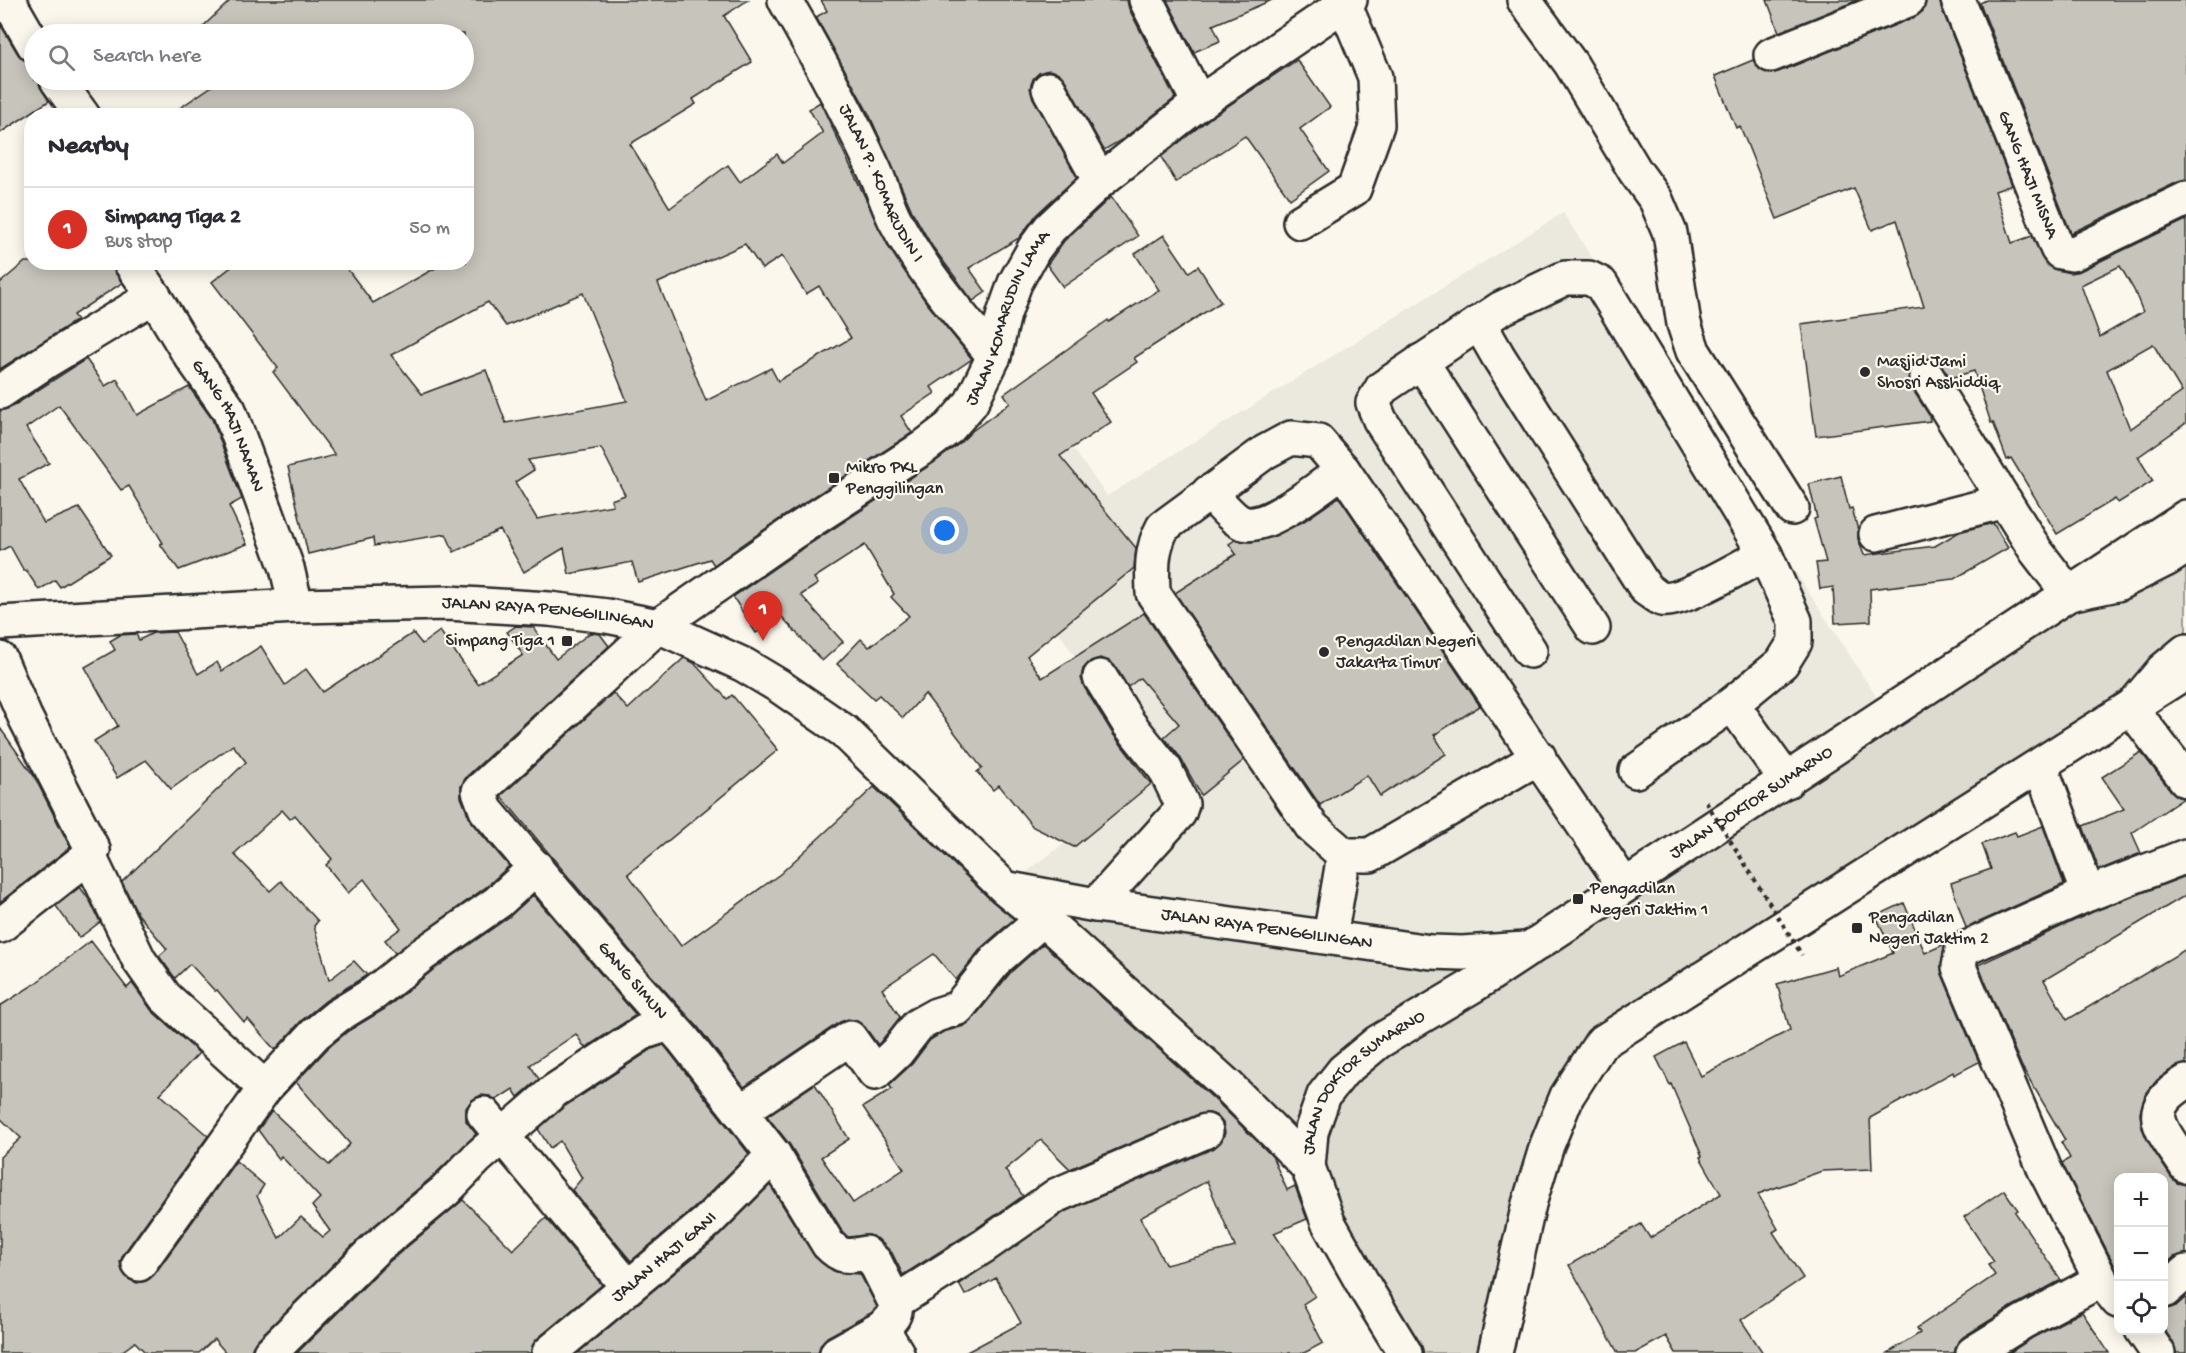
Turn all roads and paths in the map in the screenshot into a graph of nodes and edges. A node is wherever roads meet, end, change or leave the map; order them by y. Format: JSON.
{"nodes":[{"id":1,"x":8,"y":0,"type":"edge"},
{"id":2,"x":785,"y":0,"type":"edge"},
{"id":3,"x":1146,"y":0,"type":"edge"},
{"id":4,"x":1524,"y":0,"type":"edge"},
{"id":5,"x":1908,"y":0,"type":"edge"},
{"id":6,"x":1958,"y":0,"type":"edge"},
{"id":7,"x":1347,"y":2,"type":"edge"},
{"id":8,"x":24,"y":28,"type":"edge"},
{"id":9,"x":1771,"y":55,"type":"dead end"},
{"id":10,"x":1049,"y":89,"type":"dead end"},
{"id":11,"x":64,"y":90,"type":"edge"},
{"id":12,"x":1199,"y":103,"type":"junction"},
{"id":13,"x":78,"y":108,"type":"edge"},
{"id":14,"x":1100,"y":181,"type":"junction"},
{"id":15,"x":2186,"y":199,"type":"edge"},
{"id":16,"x":1300,"y":222,"type":"dead end"},
{"id":17,"x":136,"y":270,"type":"edge"},
{"id":18,"x":154,"y":296,"type":"junction"},
{"id":19,"x":1479,"y":323,"type":"junction"},
{"id":20,"x":994,"y":356,"type":"junction"},
{"id":21,"x":1421,"y":361,"type":"junction"},
{"id":22,"x":1927,"y":378,"type":"dead end"},
{"id":23,"x":0,"y":392,"type":"edge"},
{"id":24,"x":1343,"y":470,"type":"junction"},
{"id":25,"x":1209,"y":492,"type":"junction"},
{"id":26,"x":2005,"y":501,"type":"junction"},
{"id":27,"x":1792,"y":508,"type":"dead end"},
{"id":28,"x":2186,"y":517,"type":"edge"},
{"id":29,"x":1876,"y":534,"type":"dead end"},
{"id":30,"x":2186,"y":547,"type":"edge"},
{"id":31,"x":1765,"y":554,"type":"junction"},
{"id":32,"x":2069,"y":594,"type":"junction"},
{"id":33,"x":296,"y":606,"type":"junction"},
{"id":34,"x":0,"y":623,"type":"edge"},
{"id":35,"x":658,"y":626,"type":"junction"},
{"id":36,"x":1593,"y":628,"type":"dead end"},
{"id":37,"x":1530,"y":651,"type":"dead end"},
{"id":38,"x":2186,"y":651,"type":"edge"},
{"id":39,"x":0,"y":659,"type":"edge"},
{"id":40,"x":2186,"y":672,"type":"edge"},
{"id":41,"x":1100,"y":677,"type":"dead end"},
{"id":42,"x":1732,"y":704,"type":"junction"},
{"id":43,"x":2131,"y":708,"type":"junction"},
{"id":44,"x":1539,"y":757,"type":"junction"},
{"id":45,"x":2040,"y":765,"type":"junction"},
{"id":46,"x":1636,"y":771,"type":"dead end"},
{"id":47,"x":2186,"y":780,"type":"edge"},
{"id":48,"x":1787,"y":781,"type":"junction"},
{"id":49,"x":1706,"y":802,"type":"dead end"},
{"id":50,"x":1344,"y":855,"type":"junction"},
{"id":51,"x":89,"y":856,"type":"junction"},
{"id":52,"x":2186,"y":856,"type":"edge"},
{"id":53,"x":536,"y":867,"type":"junction"},
{"id":54,"x":1624,"y":885,"type":"junction"},
{"id":55,"x":1005,"y":888,"type":"junction"},
{"id":56,"x":2088,"y":894,"type":"junction"},
{"id":57,"x":1096,"y":905,"type":"junction"},
{"id":58,"x":1043,"y":919,"type":"junction"},
{"id":59,"x":0,"y":926,"type":"edge"},
{"id":60,"x":1330,"y":937,"type":"junction"},
{"id":61,"x":1530,"y":949,"type":"junction"},
{"id":62,"x":1802,"y":955,"type":"dead end"},
{"id":63,"x":669,"y":1024,"type":"junction"},
{"id":64,"x":2186,"y":1082,"type":"edge"},
{"id":65,"x":265,"y":1088,"type":"junction"},
{"id":66,"x":740,"y":1112,"type":"junction"},
{"id":67,"x":493,"y":1126,"type":"junction"},
{"id":68,"x":1206,"y":1131,"type":"dead end"},
{"id":69,"x":774,"y":1155,"type":"junction"},
{"id":70,"x":2186,"y":1166,"type":"edge"},
{"id":71,"x":1308,"y":1167,"type":"junction"},
{"id":72,"x":139,"y":1264,"type":"dead end"},
{"id":73,"x":2186,"y":1272,"type":"edge"},
{"id":74,"x":628,"y":1287,"type":"junction"},
{"id":75,"x":2168,"y":1287,"type":"edge"},
{"id":76,"x":2110,"y":1291,"type":"edge"},
{"id":77,"x":891,"y":1327,"type":"edge"},
{"id":78,"x":2145,"y":1335,"type":"edge"},
{"id":79,"x":270,"y":1353,"type":"edge"},
{"id":80,"x":549,"y":1353,"type":"edge"},
{"id":81,"x":837,"y":1353,"type":"edge"},
{"id":82,"x":1405,"y":1353,"type":"edge"},
{"id":83,"x":1495,"y":1353,"type":"edge"},
{"id":84,"x":1973,"y":1353,"type":"edge"},
{"id":85,"x":2158,"y":1353,"type":"edge"}],
"edges":[{"from":1,"to":8,"type":"street"},
{"from":2,"to":20,"type":"street","name":"JALAN P. KOMARUDIN I"},
{"from":3,"to":12,"type":"street"},
{"from":4,"to":27,"type":"street"},
{"from":5,"to":9,"type":"street"},
{"from":6,"to":15,"type":"street","name":"GANG HAJI MISNA"},
{"from":7,"to":12,"type":"street","name":"JALAN KOMARUDIN LAMA"},
{"from":7,"to":16,"type":"street"},
{"from":10,"to":14,"type":"street"},
{"from":11,"to":13,"type":"street"},
{"from":12,"to":14,"type":"street","name":"JALAN KOMARUDIN LAMA"},
{"from":14,"to":20,"type":"street","name":"JALAN KOMARUDIN LAMA"},
{"from":17,"to":18,"type":"street","name":"GANG HAJI NAMAN"},
{"from":18,"to":23,"type":"street"},
{"from":18,"to":33,"type":"street","name":"GANG HAJI NAMAN"},
{"from":19,"to":21,"type":"street"},
{"from":19,"to":31,"type":"street"},
{"from":19,"to":31,"type":"street"},
{"from":20,"to":35,"type":"street","name":"JALAN KOMARUDIN LAMA"},
{"from":21,"to":36,"type":"street"},
{"from":21,"to":37,"type":"street"},
{"from":22,"to":26,"type":"street"},
{"from":24,"to":25,"type":"street"},
{"from":24,"to":25,"type":"street"},
{"from":24,"to":44,"type":"street"},
{"from":25,"to":50,"type":"street"},
{"from":26,"to":29,"type":"street"},
{"from":26,"to":32,"type":"street"},
{"from":28,"to":32,"type":"street","name":"JALAN DOKTOR SUMARNO"},
{"from":30,"to":32,"type":"street"},
{"from":31,"to":42,"type":"street"},
{"from":32,"to":48,"type":"street","name":"JALAN DOKTOR SUMARNO"},
{"from":33,"to":34,"type":"street","name":"JALAN RAYA PENGGILINGAN"},
{"from":33,"to":35,"type":"street","name":"JALAN RAYA PENGGILINGAN"},
{"from":35,"to":53,"type":"street","name":"GANG SIMUN"},
{"from":35,"to":55,"type":"street","name":"JALAN RAYA PENGGILINGAN"},
{"from":38,"to":43,"type":"street"},
{"from":39,"to":51,"type":"street"},
{"from":40,"to":43,"type":"street"},
{"from":41,"to":57,"type":"street"},
{"from":42,"to":46,"type":"street"},
{"from":42,"to":48,"type":"street"},
{"from":43,"to":45,"type":"street"},
{"from":43,"to":47,"type":"street"},
{"from":44,"to":50,"type":"street"},
{"from":44,"to":54,"type":"street"},
{"from":45,"to":56,"type":"street"},
{"from":45,"to":83,"type":"street"},
{"from":48,"to":54,"type":"street","name":"JALAN DOKTOR SUMARNO"},
{"from":49,"to":62,"type":"path","bridge":true},
{"from":50,"to":60,"type":"street"},
{"from":51,"to":59,"type":"street"},
{"from":51,"to":65,"type":"street"},
{"from":52,"to":56,"type":"street"},
{"from":53,"to":63,"type":"street","name":"GANG SIMUN"},
{"from":53,"to":65,"type":"street"},
{"from":54,"to":61,"type":"street","name":"JALAN DOKTOR SUMARNO"},
{"from":55,"to":57,"type":"street","name":"JALAN RAYA PENGGILINGAN"},
{"from":55,"to":58,"type":"street","name":"JALAN RAYA PENGGILINGAN"},
{"from":56,"to":76,"type":"street"},
{"from":57,"to":60,"type":"street","name":"JALAN RAYA PENGGILINGAN"},
{"from":58,"to":66,"type":"street"},
{"from":58,"to":71,"type":"street","name":"JALAN RAYA PENGGILINGAN"},
{"from":60,"to":61,"type":"street","name":"JALAN RAYA PENGGILINGAN"},
{"from":61,"to":71,"type":"street","name":"JALAN DOKTOR SUMARNO"},
{"from":63,"to":66,"type":"street","name":"GANG SIMUN"},
{"from":63,"to":67,"type":"street"},
{"from":64,"to":70,"type":"street"},
{"from":65,"to":72,"type":"street"},
{"from":66,"to":69,"type":"street","name":"GANG SIMUN"},
{"from":67,"to":74,"type":"street"},
{"from":67,"to":79,"type":"street"},
{"from":68,"to":77,"type":"street"},
{"from":69,"to":74,"type":"street","name":"JALAN HAJI GANI"},
{"from":69,"to":77,"type":"street","name":"GANG SIMUN"},
{"from":71,"to":82,"type":"street"},
{"from":73,"to":75,"type":"street"},
{"from":74,"to":80,"type":"street","name":"JALAN HAJI GANI"},
{"from":76,"to":84,"type":"street"},
{"from":77,"to":81,"type":"street"},
{"from":78,"to":85,"type":"street"}]}
